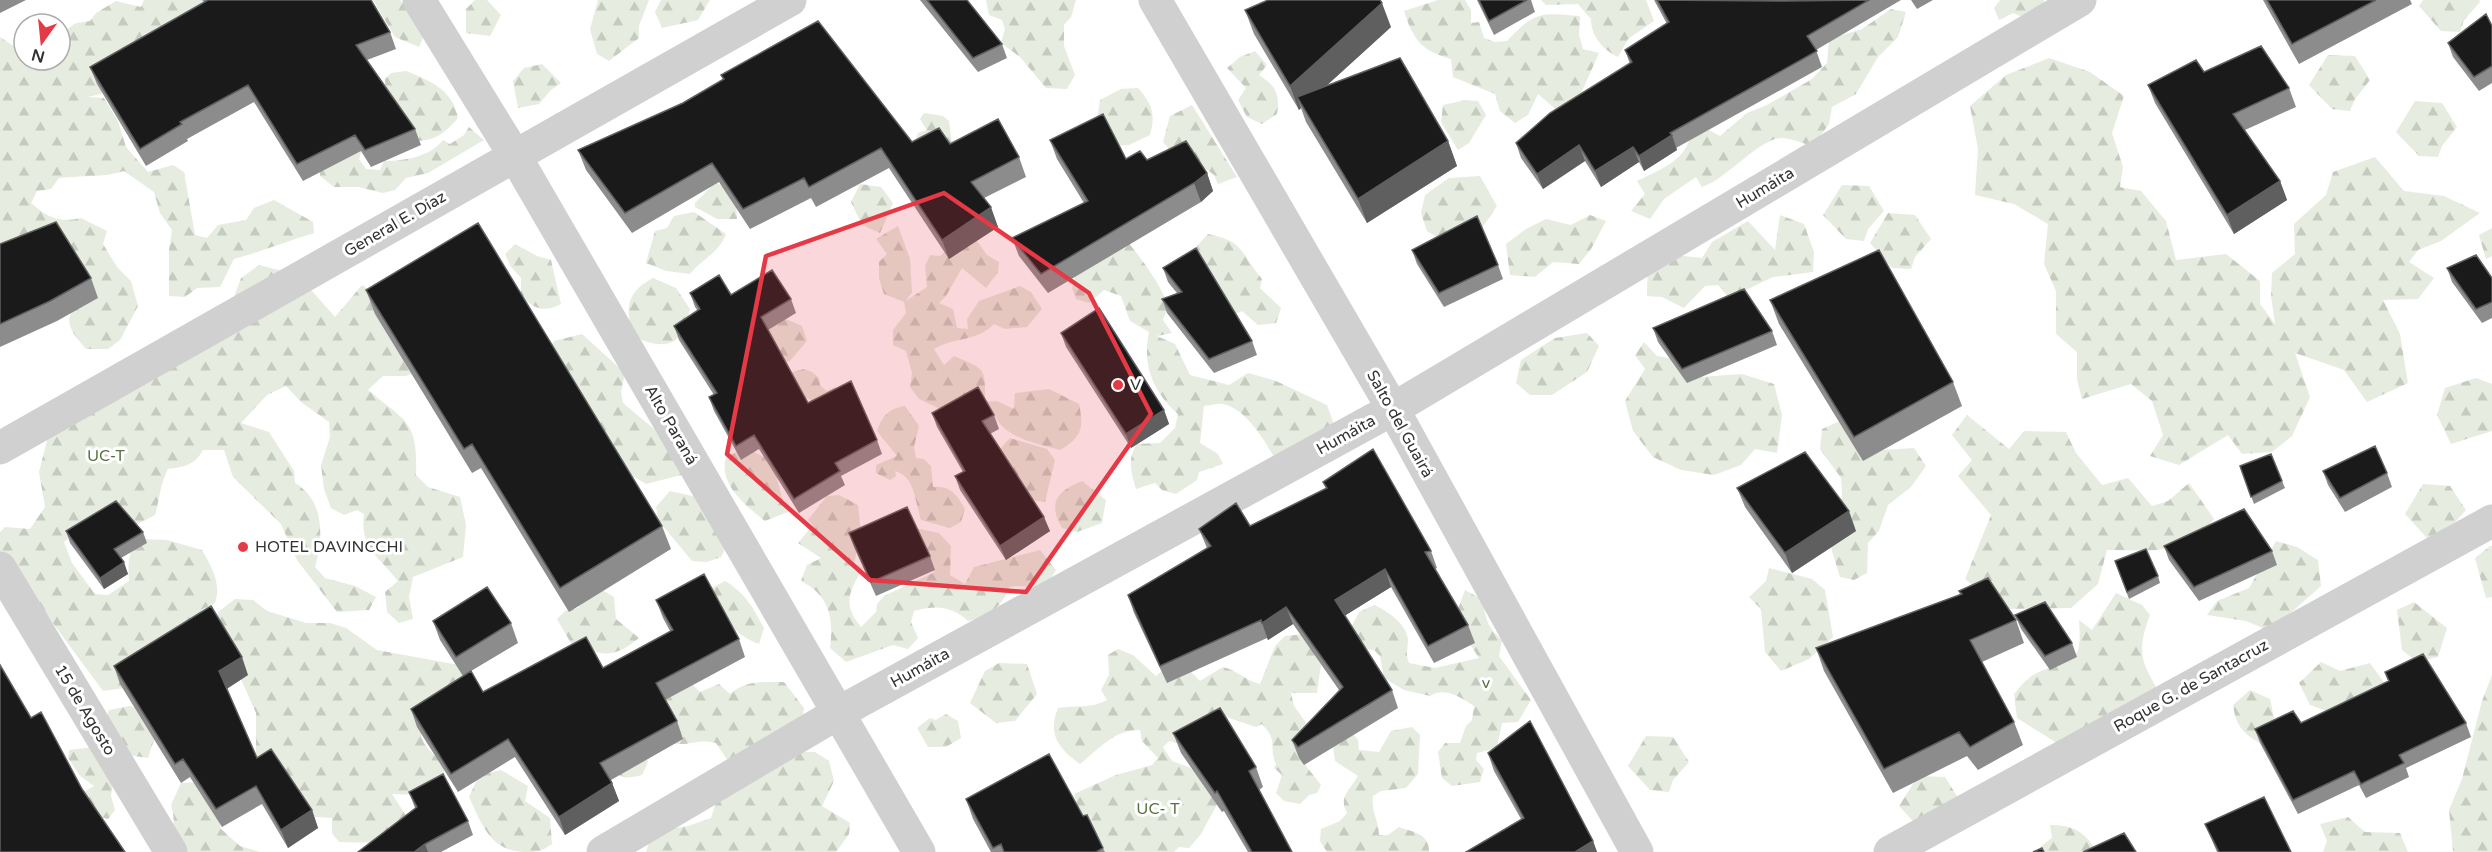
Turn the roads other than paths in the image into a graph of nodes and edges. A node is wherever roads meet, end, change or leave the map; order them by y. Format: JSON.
{"nodes":[{"id":1,"x":418,"y":0,"type":"edge"},
{"id":2,"x":790,"y":0,"type":"edge"},
{"id":3,"x":1155,"y":0,"type":"edge"},
{"id":4,"x":2080,"y":0,"type":"edge"},
{"id":5,"x":515,"y":156,"type":"junction"},
{"id":6,"x":1393,"y":409,"type":"junction"},
{"id":7,"x":0,"y":448,"type":"edge"},
{"id":8,"x":2492,"y":521,"type":"edge"},
{"id":9,"x":0,"y":568,"type":"edge"},
{"id":10,"x":838,"y":713,"type":"junction"},
{"id":11,"x":171,"y":852,"type":"edge"},
{"id":12,"x":603,"y":852,"type":"edge"},
{"id":13,"x":919,"y":852,"type":"edge"},
{"id":14,"x":1637,"y":852,"type":"edge"},
{"id":15,"x":1890,"y":852,"type":"edge"}],
"edges":[{"from":1,"to":5,"type":"street","name":"Alto Paraná"},
{"from":2,"to":5,"type":"street","name":"General E. Díaz"},
{"from":3,"to":6,"type":"street","name":"Salto del Guairá"},
{"from":4,"to":6,"type":"street","name":"Humáita"},
{"from":5,"to":7,"type":"street","name":"General E. Díaz"},
{"from":5,"to":10,"type":"street","name":"Alto Paraná"},
{"from":6,"to":10,"type":"street","name":"Humáita"},
{"from":6,"to":14,"type":"street","name":"Salto del Guairá"},
{"from":8,"to":15,"type":"street","name":"Roque G. de Santacruz"},
{"from":9,"to":11,"type":"street","name":"15 de Agosto"},
{"from":10,"to":12,"type":"street","name":"Humáita"},
{"from":10,"to":13,"type":"street","name":"Alto Paraná"}]}
